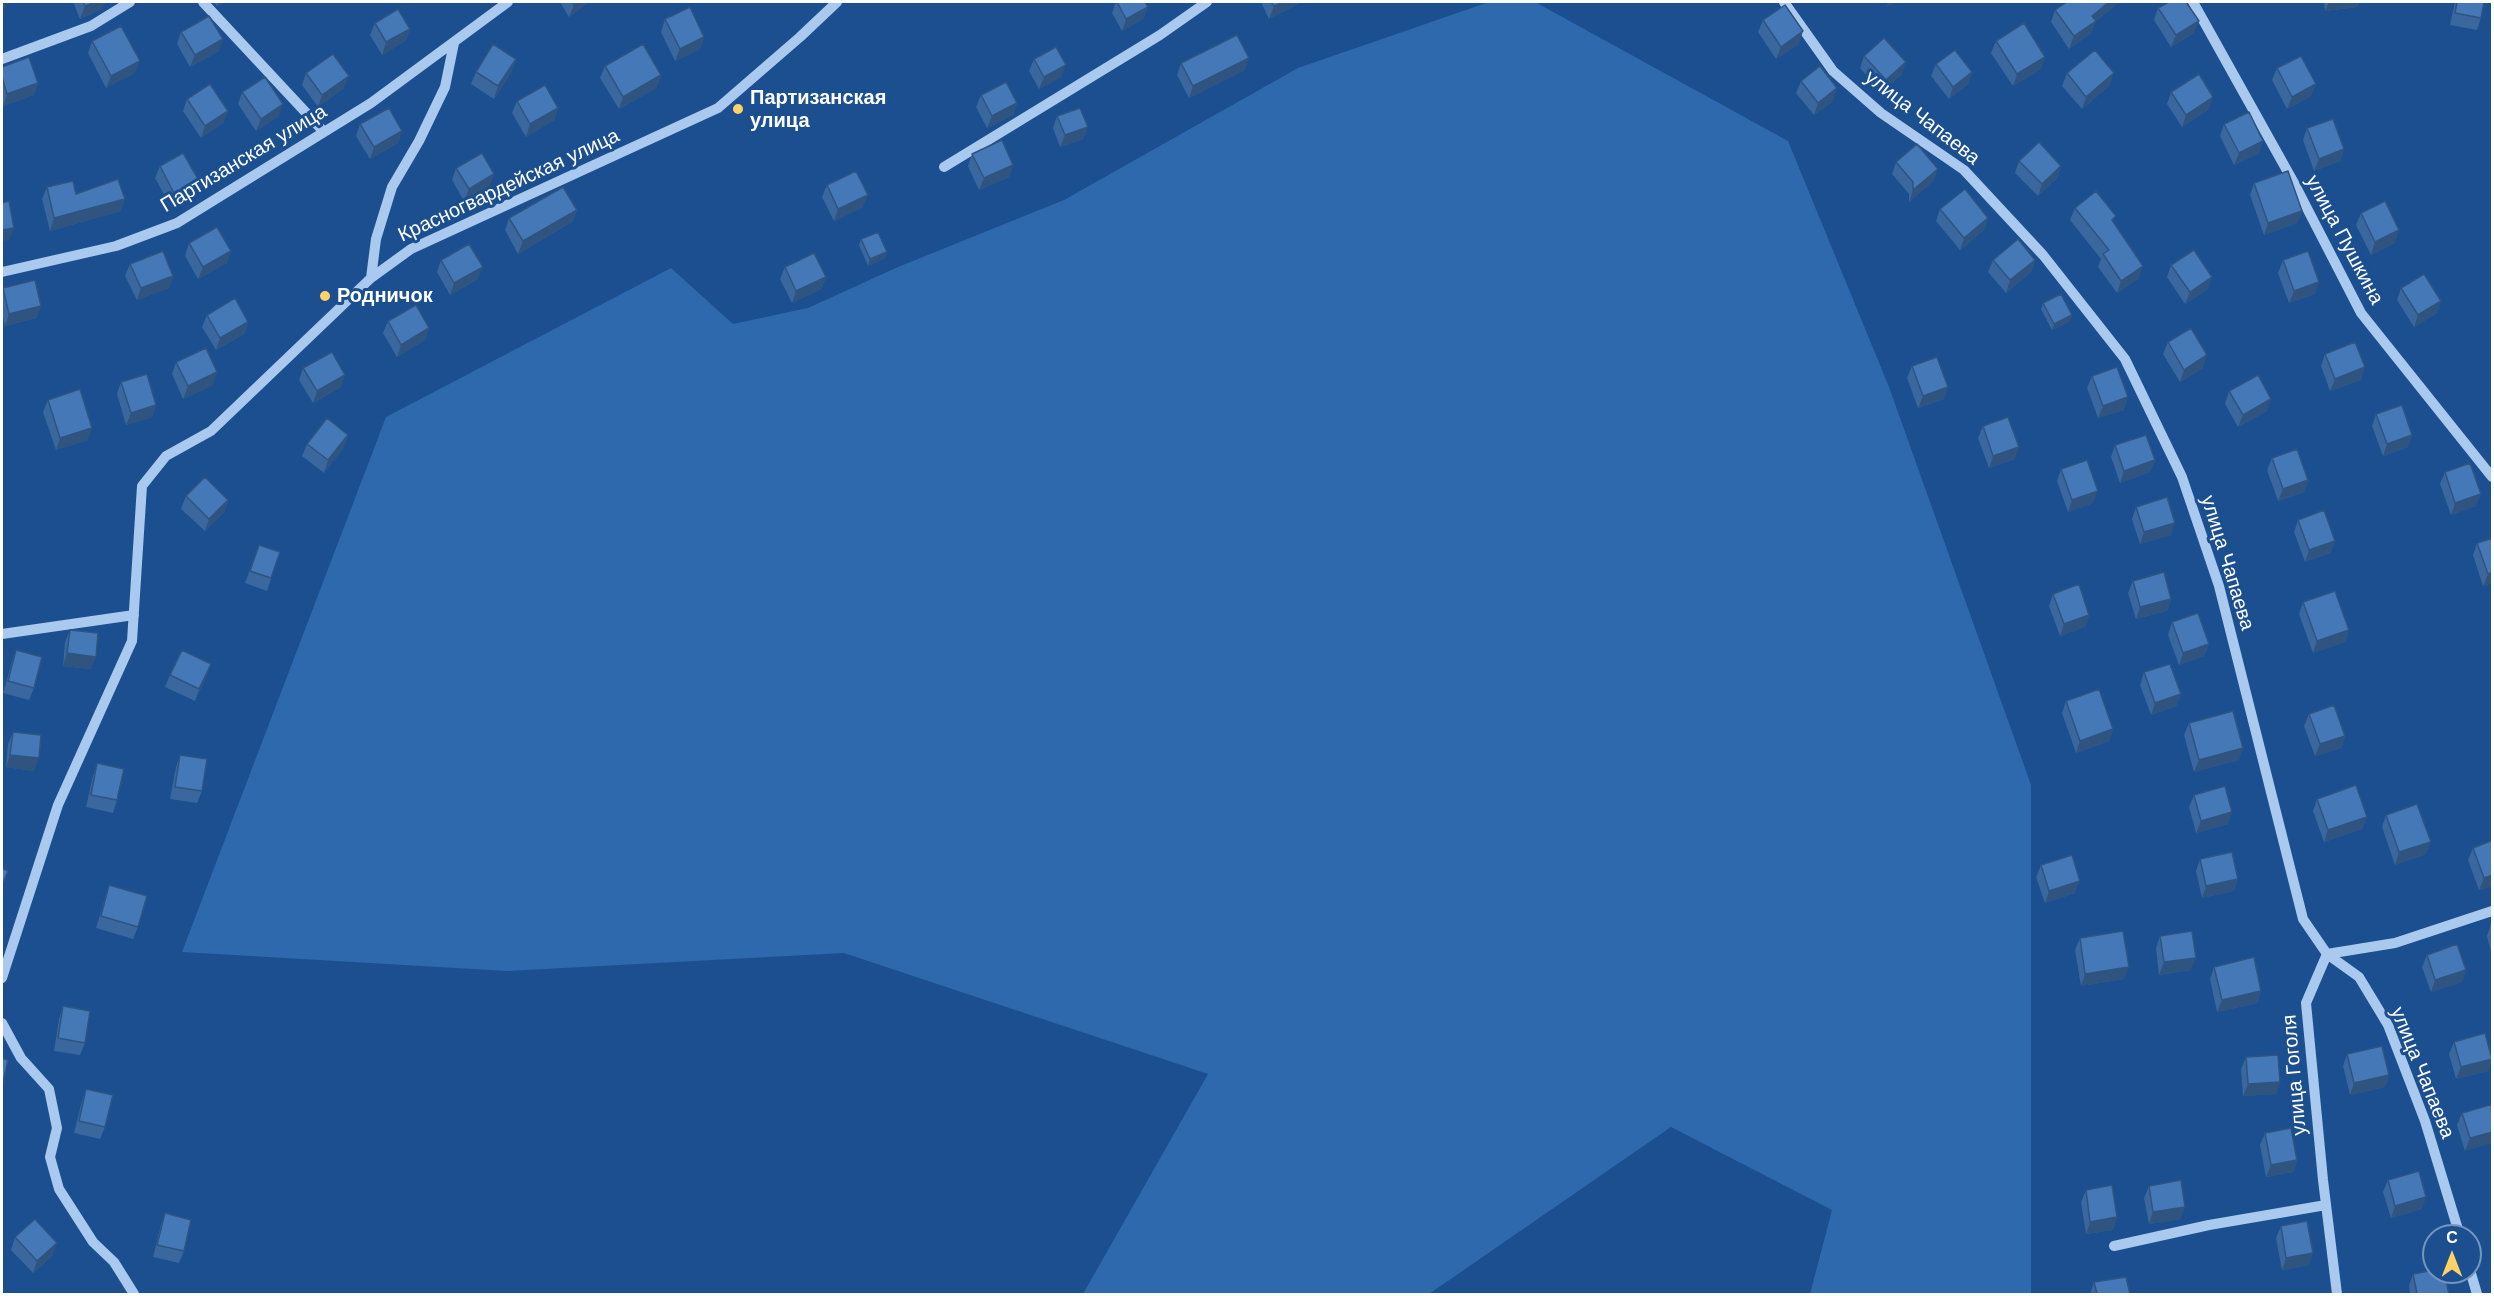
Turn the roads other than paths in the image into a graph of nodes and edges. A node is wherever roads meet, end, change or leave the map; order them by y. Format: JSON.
{"nodes":[{"id":1,"x":130,"y":2,"type":"edge"},
{"id":2,"x":203,"y":2,"type":"edge"},
{"id":3,"x":507,"y":2,"type":"edge"},
{"id":4,"x":837,"y":2,"type":"edge"},
{"id":5,"x":1207,"y":2,"type":"edge"},
{"id":6,"x":1784,"y":2,"type":"edge"},
{"id":7,"x":2193,"y":2,"type":"edge"},
{"id":8,"x":454,"y":43,"type":"junction"},
{"id":9,"x":2,"y":59,"type":"edge"},
{"id":10,"x":324,"y":132,"type":"junction"},
{"id":11,"x":944,"y":166,"type":"dead end"},
{"id":12,"x":2,"y":272,"type":"edge"},
{"id":13,"x":371,"y":278,"type":"junction"},
{"id":14,"x":2493,"y":477,"type":"edge"},
{"id":15,"x":134,"y":615,"type":"junction"},
{"id":16,"x":2,"y":634,"type":"edge"},
{"id":17,"x":2493,"y":911,"type":"edge"},
{"id":18,"x":2327,"y":954,"type":"junction"},
{"id":19,"x":2,"y":978,"type":"edge"},
{"id":20,"x":2,"y":1023,"type":"edge"},
{"id":21,"x":2326,"y":1204,"type":"junction"},
{"id":22,"x":2456,"y":1224,"type":"edge"},
{"id":23,"x":2114,"y":1246,"type":"dead end"},
{"id":24,"x":134,"y":1294,"type":"edge"},
{"id":25,"x":2337,"y":1294,"type":"edge"}],
"edges":[{"from":1,"to":9,"type":"street"},
{"from":2,"to":10,"type":"street"},
{"from":3,"to":8,"type":"street","name":"Партизанская улица"},
{"from":4,"to":13,"type":"street","name":"Красногвардейская улица"},
{"from":5,"to":11,"type":"street"},
{"from":6,"to":18,"type":"street","name":"улица Чапаева"},
{"from":7,"to":14,"type":"street","name":"улица Пушкина"},
{"from":8,"to":10,"type":"street","name":"Партизанская улица"},
{"from":8,"to":13,"type":"street"},
{"from":10,"to":12,"type":"street","name":"Партизанская улица"},
{"from":13,"to":15,"type":"street","name":"Красногвардейская улица"},
{"from":15,"to":16,"type":"street"},
{"from":15,"to":19,"type":"street","name":"Красногвардейская улица"},
{"from":17,"to":18,"type":"street"},
{"from":18,"to":21,"type":"street","name":"улица Гоголя"},
{"from":18,"to":22,"type":"street","name":"улица Чапаева"},
{"from":20,"to":24,"type":"street"},
{"from":21,"to":23,"type":"street"},
{"from":21,"to":25,"type":"street","name":"улица Гоголя"}]}
